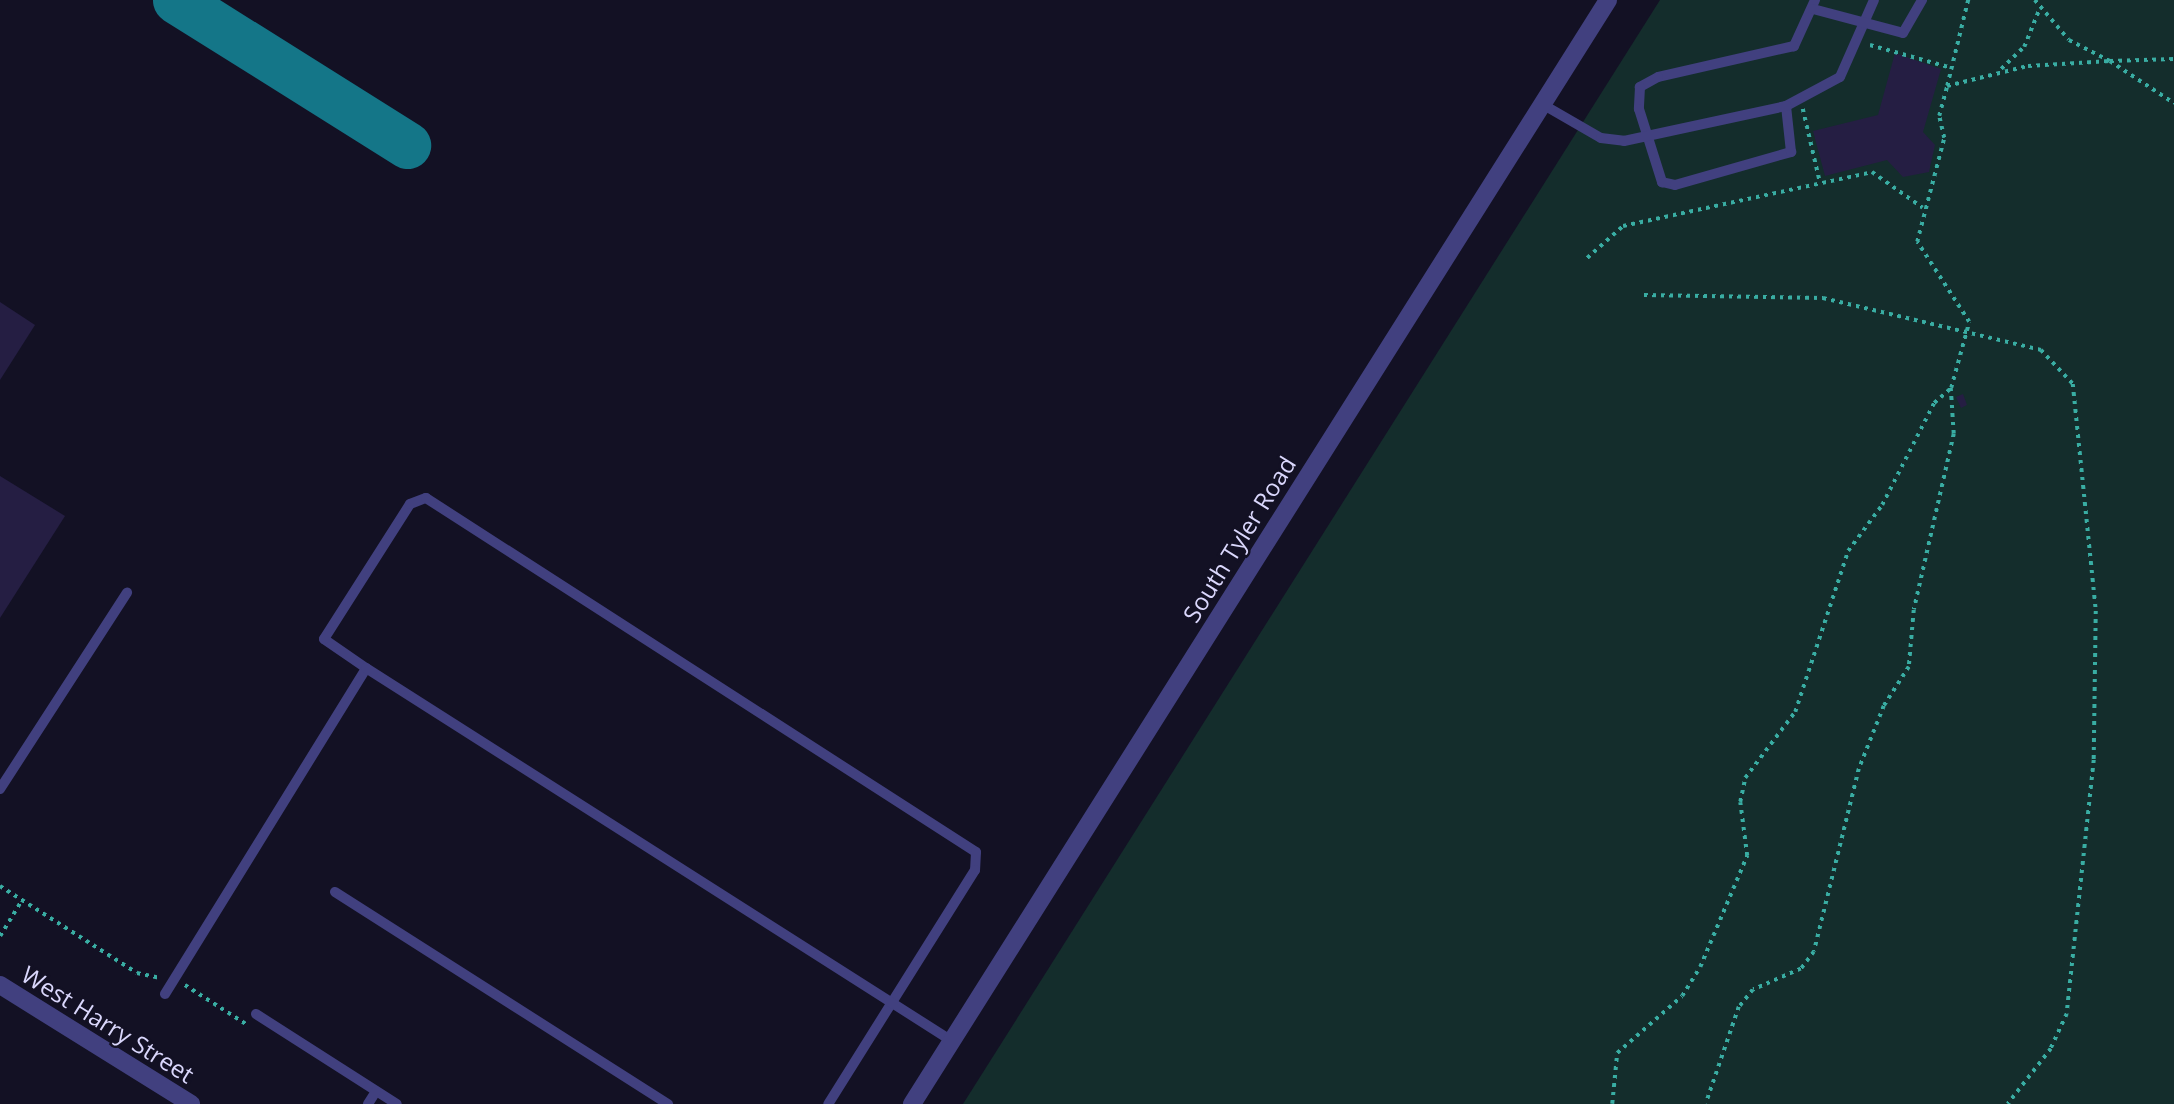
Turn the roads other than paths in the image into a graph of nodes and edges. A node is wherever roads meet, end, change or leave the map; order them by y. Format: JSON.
{"nodes":[{"id":1,"x":1608,"y":0,"type":"edge"},
{"id":2,"x":1874,"y":0,"type":"edge"},
{"id":3,"x":1922,"y":0,"type":"edge"},
{"id":4,"x":1814,"y":4,"type":"edge"},
{"id":5,"x":1867,"y":23,"type":"junction"},
{"id":6,"x":1542,"y":104,"type":"junction"},
{"id":7,"x":1786,"y":106,"type":"junction"},
{"id":8,"x":1647,"y":137,"type":"junction"},
{"id":9,"x":127,"y":593,"type":"dead end"},
{"id":10,"x":366,"y":668,"type":"junction"},
{"id":11,"x":0,"y":789,"type":"edge"},
{"id":12,"x":335,"y":892,"type":"dead end"},
{"id":13,"x":0,"y":985,"type":"edge"},
{"id":14,"x":165,"y":994,"type":"dead end"},
{"id":15,"x":891,"y":1002,"type":"junction"},
{"id":16,"x":256,"y":1014,"type":"dead end"},
{"id":17,"x":952,"y":1041,"type":"junction"},
{"id":18,"x":376,"y":1091,"type":"junction"},
{"id":19,"x":191,"y":1104,"type":"edge"},
{"id":20,"x":368,"y":1104,"type":"edge"},
{"id":21,"x":397,"y":1104,"type":"edge"},
{"id":22,"x":668,"y":1104,"type":"edge"},
{"id":23,"x":828,"y":1104,"type":"edge"},
{"id":24,"x":912,"y":1104,"type":"edge"}],
"edges":[{"from":1,"to":6,"type":"street","name":"South Tyler Road"},
{"from":2,"to":5,"type":"lane"},
{"from":3,"to":5,"type":"lane"},
{"from":4,"to":5,"type":"lane"},
{"from":4,"to":8,"type":"lane"},
{"from":5,"to":7,"type":"lane"},
{"from":6,"to":8,"type":"lane"},
{"from":6,"to":17,"type":"street","name":"South Tyler Road"},
{"from":7,"to":8,"type":"lane"},
{"from":7,"to":8,"type":"lane"},
{"from":9,"to":11,"type":"lane"},
{"from":10,"to":14,"type":"lane"},
{"from":10,"to":15,"type":"lane"},
{"from":10,"to":15,"type":"lane"},
{"from":12,"to":22,"type":"lane"},
{"from":13,"to":19,"type":"street","name":"West Harry Street"},
{"from":15,"to":17,"type":"lane"},
{"from":15,"to":23,"type":"lane"},
{"from":16,"to":18,"type":"lane"},
{"from":17,"to":24,"type":"street","name":"South Tyler Road"},
{"from":18,"to":20,"type":"lane"},
{"from":18,"to":21,"type":"lane"}]}
